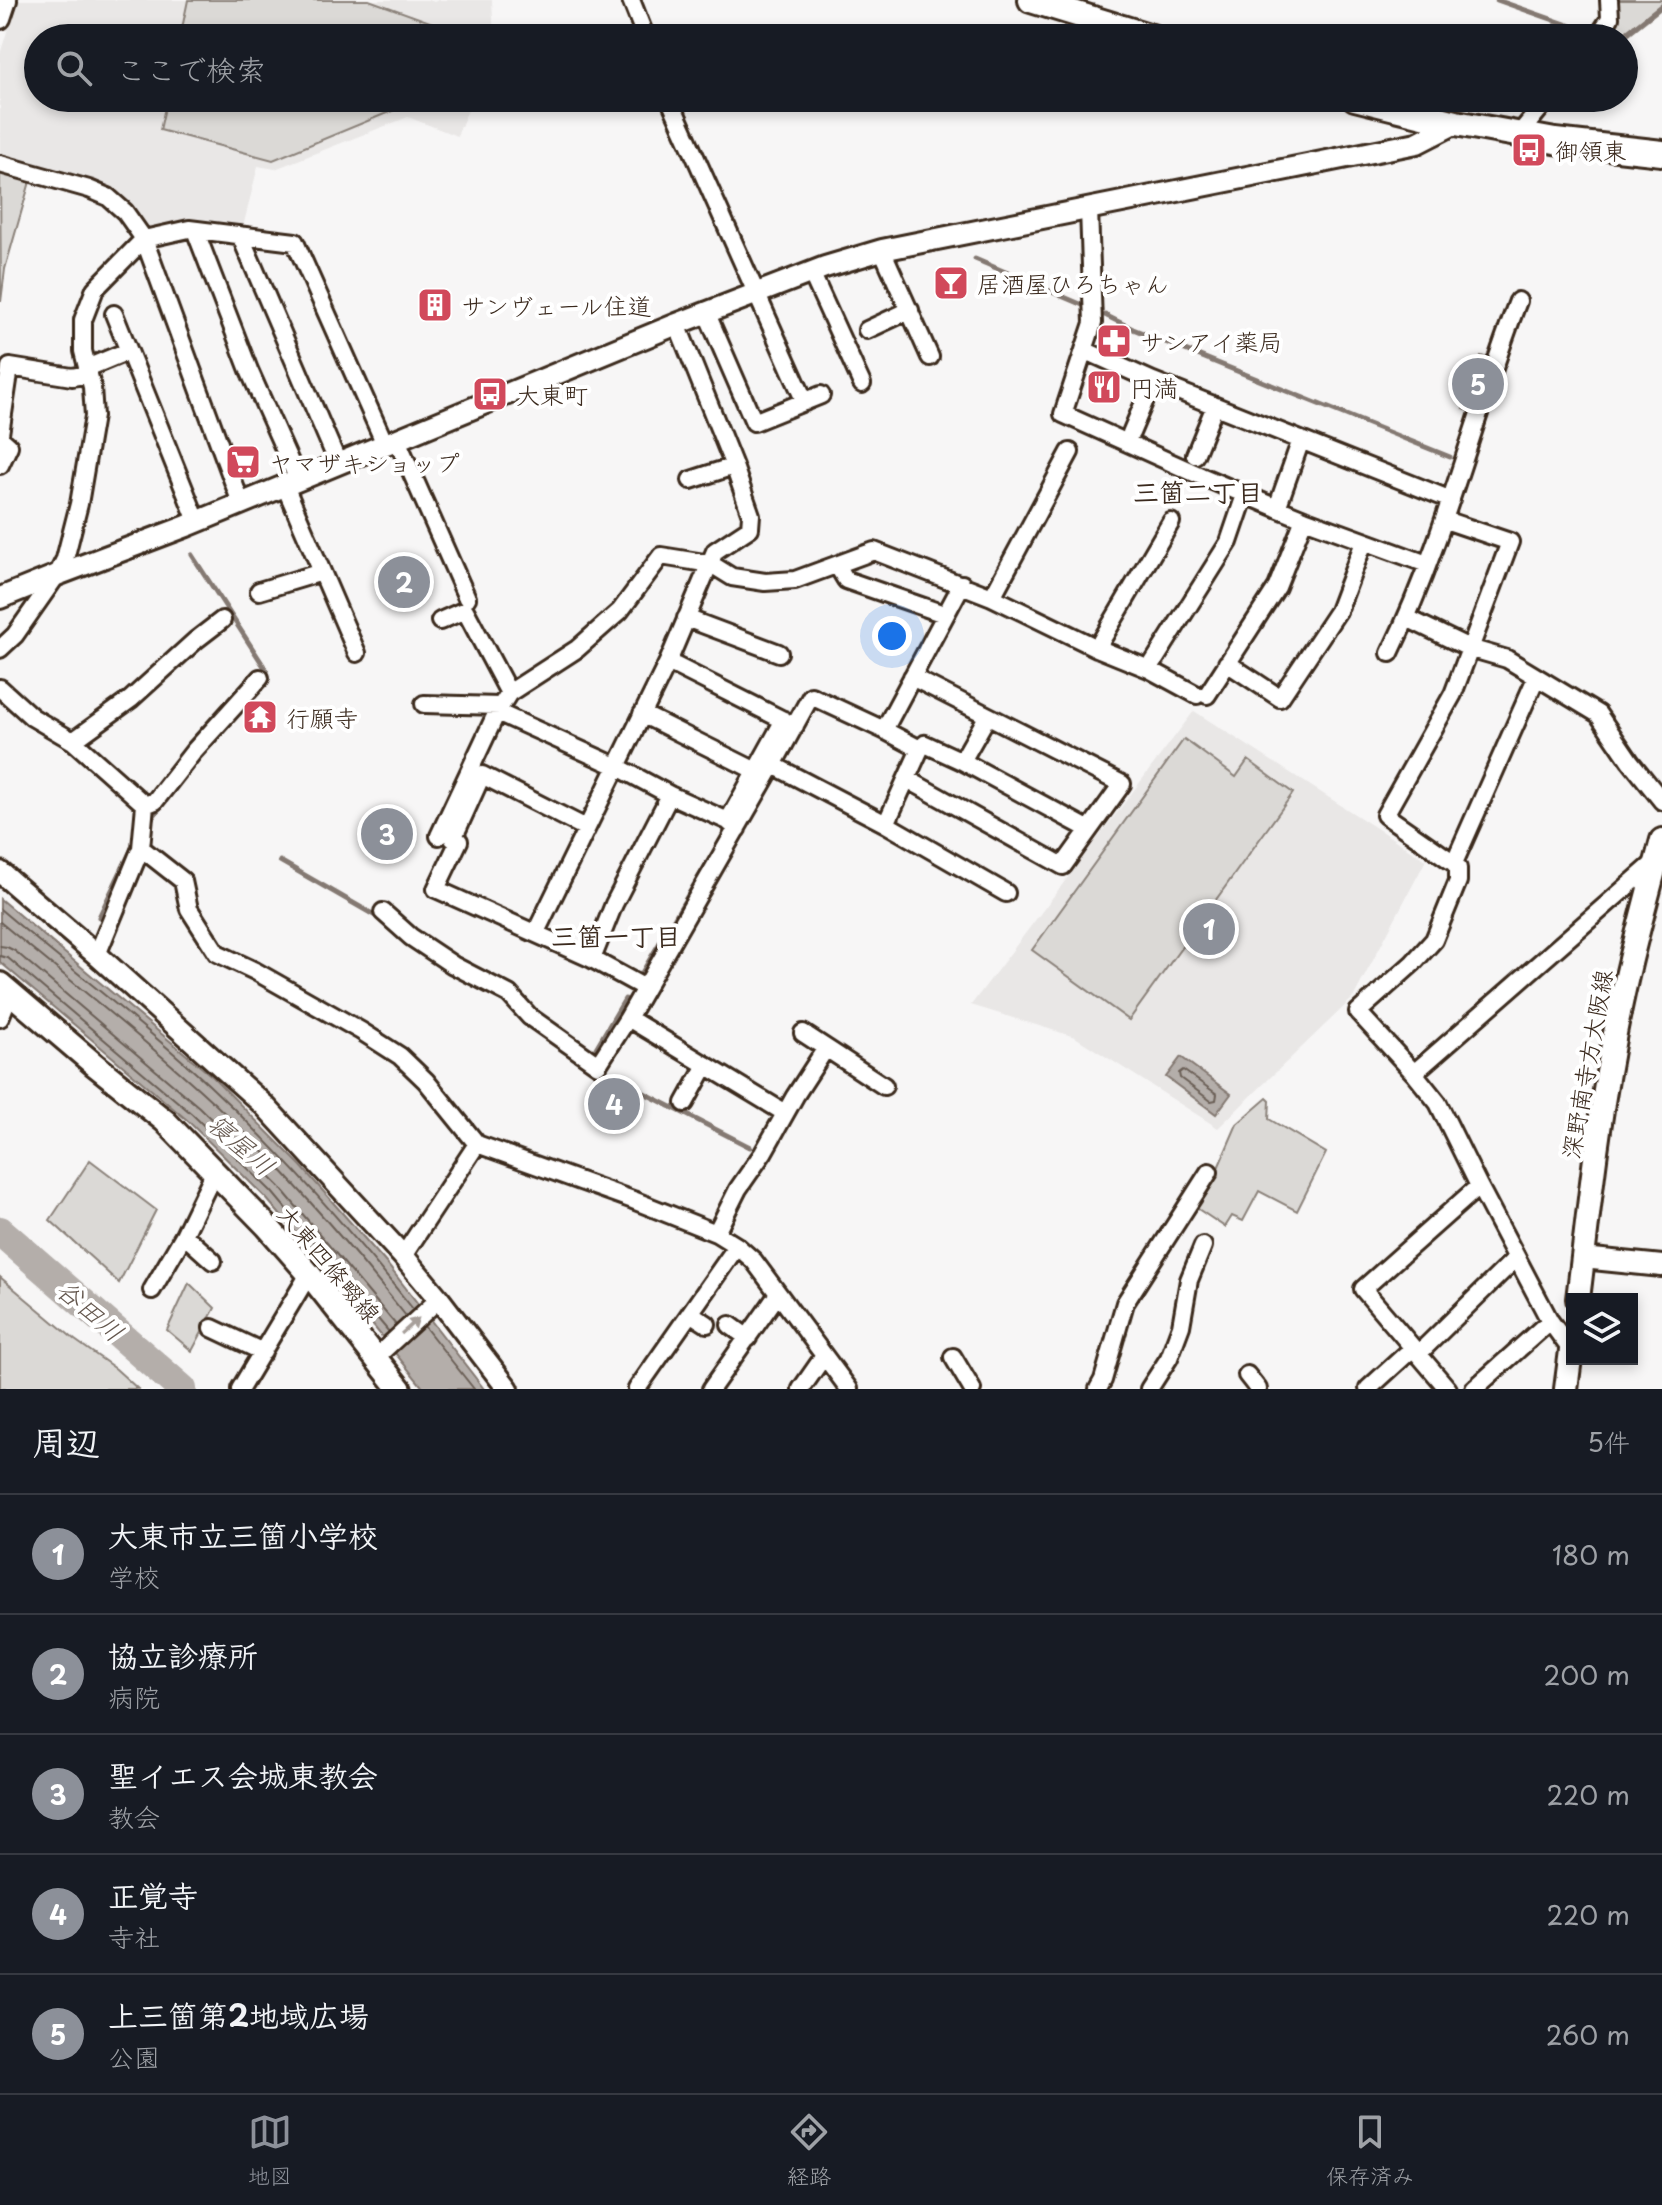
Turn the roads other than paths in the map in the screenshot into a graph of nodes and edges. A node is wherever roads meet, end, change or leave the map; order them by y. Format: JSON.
{"nodes":[{"id":1,"x":6,"y":0,"type":"edge"},
{"id":2,"x":631,"y":0,"type":"edge"},
{"id":3,"x":1031,"y":0,"type":"edge"},
{"id":4,"x":1609,"y":0,"type":"edge"},
{"id":5,"x":0,"y":18,"type":"edge"},
{"id":6,"x":640,"y":24,"type":"edge"},
{"id":7,"x":1109,"y":24,"type":"edge"},
{"id":8,"x":1606,"y":24,"type":"edge"},
{"id":9,"x":675,"y":112,"type":"edge"},
{"id":10,"x":1412,"y":112,"type":"edge"},
{"id":11,"x":1537,"y":112,"type":"edge"},
{"id":12,"x":1456,"y":123,"type":"junction"},
{"id":13,"x":1519,"y":134,"type":"junction"},
{"id":14,"x":1662,"y":153,"type":"edge"},
{"id":15,"x":0,"y":164,"type":"edge"},
{"id":16,"x":1089,"y":209,"type":"junction"},
{"id":17,"x":195,"y":230,"type":"junction"},
{"id":18,"x":240,"y":235,"type":"junction"},
{"id":19,"x":144,"y":239,"type":"junction"},
{"id":20,"x":882,"y":250,"type":"junction"},
{"id":21,"x":811,"y":272,"type":"junction"},
{"id":22,"x":758,"y":294,"type":"junction"},
{"id":23,"x":1518,"y":301,"type":"dead end"},
{"id":24,"x":910,"y":310,"type":"junction"},
{"id":25,"x":114,"y":314,"type":"dead end"},
{"id":26,"x":707,"y":314,"type":"junction"},
{"id":27,"x":677,"y":324,"type":"junction"},
{"id":28,"x":867,"y":330,"type":"dead end"},
{"id":29,"x":1084,"y":350,"type":"junction"},
{"id":30,"x":128,"y":351,"type":"junction"},
{"id":31,"x":930,"y":357,"type":"dead end"},
{"id":32,"x":88,"y":371,"type":"junction"},
{"id":33,"x":1153,"y":381,"type":"junction"},
{"id":34,"x":862,"y":384,"type":"dead end"},
{"id":35,"x":821,"y":395,"type":"dead end"},
{"id":36,"x":805,"y":402,"type":"junction"},
{"id":37,"x":1215,"y":406,"type":"junction"},
{"id":38,"x":1131,"y":433,"type":"dead end"},
{"id":39,"x":0,"y":436,"type":"edge"},
{"id":40,"x":1301,"y":440,"type":"junction"},
{"id":41,"x":391,"y":442,"type":"junction"},
{"id":42,"x":1070,"y":452,"type":"dead end"},
{"id":43,"x":1195,"y":455,"type":"dead end"},
{"id":44,"x":338,"y":463,"type":"junction"},
{"id":45,"x":0,"y":465,"type":"edge"},
{"id":46,"x":734,"y":466,"type":"junction"},
{"id":47,"x":691,"y":480,"type":"dead end"},
{"id":48,"x":291,"y":483,"type":"junction"},
{"id":49,"x":1245,"y":495,"type":"junction"},
{"id":50,"x":1451,"y":500,"type":"junction"},
{"id":51,"x":241,"y":503,"type":"junction"},
{"id":52,"x":1277,"y":508,"type":"junction"},
{"id":53,"x":1304,"y":519,"type":"junction"},
{"id":54,"x":1445,"y":520,"type":"junction"},
{"id":55,"x":197,"y":521,"type":"junction"},
{"id":56,"x":1171,"y":522,"type":"dead end"},
{"id":57,"x":1364,"y":542,"type":"junction"},
{"id":58,"x":711,"y":564,"type":"junction"},
{"id":59,"x":1427,"y":564,"type":"junction"},
{"id":60,"x":837,"y":565,"type":"junction"},
{"id":61,"x":322,"y":572,"type":"junction"},
{"id":62,"x":57,"y":575,"type":"junction"},
{"id":63,"x":962,"y":584,"type":"junction"},
{"id":64,"x":259,"y":591,"type":"dead end"},
{"id":65,"x":992,"y":597,"type":"junction"},
{"id":66,"x":0,"y":598,"type":"edge"},
{"id":67,"x":467,"y":598,"type":"dead end"},
{"id":68,"x":944,"y":614,"type":"junction"},
{"id":69,"x":686,"y":618,"type":"junction"},
{"id":70,"x":1407,"y":618,"type":"junction"},
{"id":71,"x":222,"y":620,"type":"dead end"},
{"id":72,"x":440,"y":621,"type":"dead end"},
{"id":73,"x":1097,"y":648,"type":"junction"},
{"id":74,"x":1469,"y":648,"type":"junction"},
{"id":75,"x":0,"y":649,"type":"edge"},
{"id":76,"x":357,"y":653,"type":"dead end"},
{"id":77,"x":779,"y":653,"type":"dead end"},
{"id":78,"x":1390,"y":653,"type":"dead end"},
{"id":79,"x":668,"y":662,"type":"junction"},
{"id":80,"x":1227,"y":663,"type":"junction"},
{"id":81,"x":1149,"y":669,"type":"junction"},
{"id":82,"x":912,"y":677,"type":"junction"},
{"id":83,"x":260,"y":678,"type":"dead end"},
{"id":84,"x":1536,"y":678,"type":"junction"},
{"id":85,"x":0,"y":688,"type":"edge"},
{"id":86,"x":424,"y":704,"type":"dead end"},
{"id":87,"x":502,"y":704,"type":"junction"},
{"id":88,"x":642,"y":714,"type":"junction"},
{"id":89,"x":987,"y":717,"type":"junction"},
{"id":90,"x":790,"y":723,"type":"junction"},
{"id":91,"x":884,"y":730,"type":"junction"},
{"id":92,"x":73,"y":741,"type":"junction"},
{"id":93,"x":920,"y":749,"type":"junction"},
{"id":94,"x":962,"y":761,"type":"junction"},
{"id":95,"x":773,"y":765,"type":"junction"},
{"id":96,"x":616,"y":766,"type":"junction"},
{"id":97,"x":756,"y":771,"type":"junction"},
{"id":98,"x":907,"y":779,"type":"junction"},
{"id":99,"x":670,"y":795,"type":"junction"},
{"id":100,"x":1662,"y":801,"type":"edge"},
{"id":101,"x":145,"y":805,"type":"junction"},
{"id":102,"x":886,"y":824,"type":"junction"},
{"id":103,"x":733,"y":825,"type":"junction"},
{"id":104,"x":586,"y":828,"type":"junction"},
{"id":105,"x":1088,"y":829,"type":"junction"},
{"id":106,"x":439,"y":836,"type":"dead end"},
{"id":107,"x":141,"y":848,"type":"junction"},
{"id":108,"x":1659,"y":851,"type":"edge"},
{"id":109,"x":1454,"y":863,"type":"junction"},
{"id":110,"x":0,"y":872,"type":"edge"},
{"id":111,"x":1006,"y":893,"type":"dead end"},
{"id":112,"x":383,"y":912,"type":"dead end"},
{"id":113,"x":536,"y":932,"type":"junction"},
{"id":114,"x":97,"y":955,"type":"junction"},
{"id":115,"x":592,"y":959,"type":"junction"},
{"id":116,"x":5,"y":988,"type":"edge"},
{"id":117,"x":645,"y":988,"type":"junction"},
{"id":118,"x":0,"y":1018,"type":"edge"},
{"id":119,"x":628,"y":1018,"type":"junction"},
{"id":120,"x":803,"y":1033,"type":"dead end"},
{"id":121,"x":826,"y":1048,"type":"junction"},
{"id":122,"x":706,"y":1065,"type":"junction"},
{"id":123,"x":1414,"y":1073,"type":"junction"},
{"id":124,"x":884,"y":1086,"type":"dead end"},
{"id":125,"x":685,"y":1103,"type":"dead end"},
{"id":126,"x":785,"y":1113,"type":"junction"},
{"id":127,"x":477,"y":1144,"type":"junction"},
{"id":128,"x":1209,"y":1172,"type":"dead end"},
{"id":129,"x":214,"y":1173,"type":"junction"},
{"id":130,"x":1479,"y":1186,"type":"junction"},
{"id":131,"x":716,"y":1233,"type":"junction"},
{"id":132,"x":184,"y":1235,"type":"junction"},
{"id":133,"x":737,"y":1246,"type":"junction"},
{"id":134,"x":1203,"y":1246,"type":"dead end"},
{"id":135,"x":403,"y":1256,"type":"junction"},
{"id":136,"x":1516,"y":1258,"type":"junction"},
{"id":137,"x":1583,"y":1258,"type":"junction"},
{"id":138,"x":213,"y":1261,"type":"dead end"},
{"id":139,"x":1662,"y":1266,"type":"edge"},
{"id":140,"x":309,"y":1274,"type":"junction"},
{"id":141,"x":152,"y":1290,"type":"dead end"},
{"id":142,"x":1579,"y":1293,"type":"edge"},
{"id":143,"x":778,"y":1294,"type":"junction"},
{"id":144,"x":436,"y":1302,"type":"junction"},
{"id":145,"x":690,"y":1313,"type":"junction"},
{"id":146,"x":1550,"y":1321,"type":"junction"},
{"id":147,"x":707,"y":1324,"type":"dead end"},
{"id":148,"x":730,"y":1325,"type":"dead end"},
{"id":149,"x":212,"y":1328,"type":"dead end"},
{"id":150,"x":748,"y":1338,"type":"junction"},
{"id":151,"x":1566,"y":1343,"type":"edge"},
{"id":152,"x":1416,"y":1351,"type":"junction"},
{"id":153,"x":263,"y":1352,"type":"junction"},
{"id":154,"x":381,"y":1352,"type":"junction"},
{"id":155,"x":824,"y":1356,"type":"junction"},
{"id":156,"x":953,"y":1357,"type":"dead end"},
{"id":157,"x":1569,"y":1365,"type":"edge"},
{"id":158,"x":1247,"y":1375,"type":"dead end"},
{"id":159,"x":394,"y":1387,"type":"edge"},
{"id":160,"x":240,"y":1389,"type":"edge"},
{"id":161,"x":508,"y":1389,"type":"edge"},
{"id":162,"x":637,"y":1389,"type":"edge"},
{"id":163,"x":711,"y":1389,"type":"edge"},
{"id":164,"x":801,"y":1389,"type":"edge"},
{"id":165,"x":849,"y":1389,"type":"edge"},
{"id":166,"x":972,"y":1389,"type":"edge"},
{"id":167,"x":1098,"y":1389,"type":"edge"},
{"id":168,"x":1149,"y":1389,"type":"edge"},
{"id":169,"x":1258,"y":1389,"type":"edge"},
{"id":170,"x":1368,"y":1389,"type":"edge"},
{"id":171,"x":1448,"y":1389,"type":"edge"},
{"id":172,"x":1474,"y":1389,"type":"edge"},
{"id":173,"x":1566,"y":1389,"type":"edge"}],
"edges":[{"from":1,"to":5,"type":"street"},
{"from":2,"to":6,"type":"street"},
{"from":3,"to":7,"type":"main road"},
{"from":4,"to":8,"type":"street"},
{"from":9,"to":22,"type":"street"},
{"from":10,"to":12,"type":"main road"},
{"from":11,"to":13,"type":"street"},
{"from":12,"to":13,"type":"main road"},
{"from":12,"to":16,"type":"street"},
{"from":13,"to":14,"type":"main road"},
{"from":15,"to":19,"type":"street"},
{"from":16,"to":20,"type":"street"},
{"from":16,"to":29,"type":"street"},
{"from":17,"to":18,"type":"street"},
{"from":17,"to":19,"type":"street"},
{"from":17,"to":48,"type":"street"},
{"from":18,"to":41,"type":"street"},
{"from":18,"to":44,"type":"street"},
{"from":19,"to":32,"type":"street"},
{"from":19,"to":51,"type":"street"},
{"from":20,"to":21,"type":"street"},
{"from":20,"to":24,"type":"street"},
{"from":21,"to":22,"type":"street"},
{"from":21,"to":34,"type":"street"},
{"from":22,"to":26,"type":"street"},
{"from":22,"to":36,"type":"street"},
{"from":23,"to":50,"type":"street"},
{"from":24,"to":28,"type":"street"},
{"from":24,"to":31,"type":"street"},
{"from":25,"to":30,"type":"street"},
{"from":26,"to":27,"type":"street"},
{"from":26,"to":36,"type":"street"},
{"from":27,"to":41,"type":"street"},
{"from":27,"to":46,"type":"street"},
{"from":29,"to":33,"type":"street"},
{"from":29,"to":49,"type":"street"},
{"from":30,"to":32,"type":"street"},
{"from":30,"to":55,"type":"street"},
{"from":32,"to":39,"type":"street"},
{"from":32,"to":62,"type":"street"},
{"from":33,"to":37,"type":"street"},
{"from":33,"to":38,"type":"street"},
{"from":35,"to":36,"type":"street"},
{"from":37,"to":40,"type":"street"},
{"from":37,"to":43,"type":"street"},
{"from":39,"to":45,"type":"street"},
{"from":40,"to":50,"type":"street"},
{"from":40,"to":52,"type":"street"},
{"from":41,"to":44,"type":"street"},
{"from":41,"to":67,"type":"street"},
{"from":42,"to":65,"type":"street"},
{"from":44,"to":48,"type":"street"},
{"from":46,"to":47,"type":"street"},
{"from":46,"to":58,"type":"street"},
{"from":48,"to":51,"type":"street"},
{"from":48,"to":61,"type":"street"},
{"from":49,"to":52,"type":"street"},
{"from":49,"to":81,"type":"street"},
{"from":50,"to":54,"type":"street"},
{"from":51,"to":55,"type":"street"},
{"from":52,"to":53,"type":"street"},
{"from":53,"to":57,"type":"street"},
{"from":53,"to":80,"type":"street"},
{"from":54,"to":59,"type":"street"},
{"from":54,"to":74,"type":"street"},
{"from":55,"to":62,"type":"street"},
{"from":56,"to":73,"type":"street"},
{"from":57,"to":59,"type":"street"},
{"from":57,"to":80,"type":"street"},
{"from":58,"to":60,"type":"street"},
{"from":58,"to":69,"type":"street"},
{"from":58,"to":87,"type":"street"},
{"from":59,"to":70,"type":"street"},
{"from":60,"to":63,"type":"street"},
{"from":60,"to":68,"type":"street"},
{"from":61,"to":64,"type":"street"},
{"from":61,"to":76,"type":"street"},
{"from":62,"to":66,"type":"street"},
{"from":62,"to":75,"type":"street"},
{"from":63,"to":65,"type":"street"},
{"from":63,"to":68,"type":"street"},
{"from":65,"to":73,"type":"street"},
{"from":68,"to":82,"type":"street"},
{"from":69,"to":77,"type":"street"},
{"from":69,"to":79,"type":"street"},
{"from":70,"to":74,"type":"street"},
{"from":70,"to":78,"type":"street"},
{"from":71,"to":92,"type":"street"},
{"from":72,"to":87,"type":"street"},
{"from":73,"to":81,"type":"street"},
{"from":74,"to":84,"type":"street"},
{"from":74,"to":109,"type":"street"},
{"from":79,"to":88,"type":"street"},
{"from":79,"to":90,"type":"street"},
{"from":80,"to":81,"type":"street"},
{"from":82,"to":89,"type":"street"},
{"from":82,"to":91,"type":"street"},
{"from":83,"to":101,"type":"street"},
{"from":84,"to":100,"type":"street"},
{"from":84,"to":109,"type":"street"},
{"from":85,"to":92,"type":"street"},
{"from":86,"to":87,"type":"street"},
{"from":87,"to":96,"type":"street"},
{"from":87,"to":106,"type":"street"},
{"from":88,"to":96,"type":"street"},
{"from":88,"to":97,"type":"street"},
{"from":89,"to":94,"type":"street"},
{"from":89,"to":105,"type":"street"},
{"from":90,"to":91,"type":"street"},
{"from":90,"to":95,"type":"street"},
{"from":90,"to":97,"type":"street"},
{"from":91,"to":93,"type":"street"},
{"from":92,"to":101,"type":"street"},
{"from":93,"to":94,"type":"street"},
{"from":93,"to":98,"type":"street"},
{"from":94,"to":105,"type":"street"},
{"from":95,"to":102,"type":"street"},
{"from":95,"to":103,"type":"street"},
{"from":96,"to":99,"type":"street"},
{"from":96,"to":104,"type":"street"},
{"from":97,"to":103,"type":"street"},
{"from":98,"to":102,"type":"street"},
{"from":98,"to":105,"type":"street"},
{"from":99,"to":103,"type":"street"},
{"from":99,"to":115,"type":"street"},
{"from":101,"to":107,"type":"street"},
{"from":102,"to":111,"type":"street"},
{"from":103,"to":117,"type":"street"},
{"from":104,"to":113,"type":"street"},
{"from":104,"to":113,"type":"street"},
{"from":107,"to":114,"type":"street"},
{"from":107,"to":127,"type":"street"},
{"from":108,"to":123,"type":"street"},
{"from":108,"to":137,"type":"main road","name":"深野南寺方大阪線"},
{"from":109,"to":123,"type":"street"},
{"from":110,"to":114,"type":"street"},
{"from":112,"to":119,"type":"street"},
{"from":113,"to":115,"type":"street"},
{"from":114,"to":135,"type":"street"},
{"from":115,"to":117,"type":"street"},
{"from":116,"to":118,"type":"street"},
{"from":116,"to":129,"type":"main road","name":"大東四條畷線"},
{"from":117,"to":119,"type":"street"},
{"from":119,"to":122,"type":"street"},
{"from":120,"to":121,"type":"street"},
{"from":121,"to":124,"type":"street"},
{"from":121,"to":126,"type":"street"},
{"from":122,"to":125,"type":"street"},
{"from":122,"to":126,"type":"street"},
{"from":123,"to":130,"type":"street"},
{"from":126,"to":131,"type":"street"},
{"from":127,"to":131,"type":"street"},
{"from":127,"to":135,"type":"street"},
{"from":128,"to":167,"type":"street"},
{"from":129,"to":132,"type":"street"},
{"from":129,"to":140,"type":"main road","name":"大東四條畷線"},
{"from":130,"to":136,"type":"street"},
{"from":130,"to":152,"type":"street"},
{"from":131,"to":133,"type":"street"},
{"from":132,"to":138,"type":"street"},
{"from":132,"to":141,"type":"street"},
{"from":133,"to":143,"type":"street"},
{"from":133,"to":145,"type":"street"},
{"from":134,"to":168,"type":"street"},
{"from":135,"to":144,"type":"street"},
{"from":136,"to":146,"type":"street"},
{"from":136,"to":152,"type":"street"},
{"from":137,"to":139,"type":"street"},
{"from":137,"to":142,"type":"main road","name":"深野南寺方大阪線"},
{"from":140,"to":153,"type":"street"},
{"from":140,"to":154,"type":"main road","name":"大東四條畷線"},
{"from":143,"to":150,"type":"street"},
{"from":143,"to":155,"type":"street"},
{"from":154,"to":144,"type":"street","one_way":true},
{"from":144,"to":161,"type":"street"},
{"from":145,"to":147,"type":"street"},
{"from":145,"to":162,"type":"street"},
{"from":146,"to":151,"type":"street"},
{"from":146,"to":172,"type":"street"},
{"from":148,"to":150,"type":"street"},
{"from":149,"to":153,"type":"street"},
{"from":150,"to":163,"type":"street"},
{"from":152,"to":170,"type":"street"},
{"from":152,"to":171,"type":"street"},
{"from":153,"to":160,"type":"street"},
{"from":154,"to":159,"type":"main road","name":"大東四條畷線"},
{"from":155,"to":164,"type":"street"},
{"from":155,"to":165,"type":"street"},
{"from":156,"to":166,"type":"street"},
{"from":157,"to":173,"type":"main road"},
{"from":158,"to":169,"type":"street"}]}
